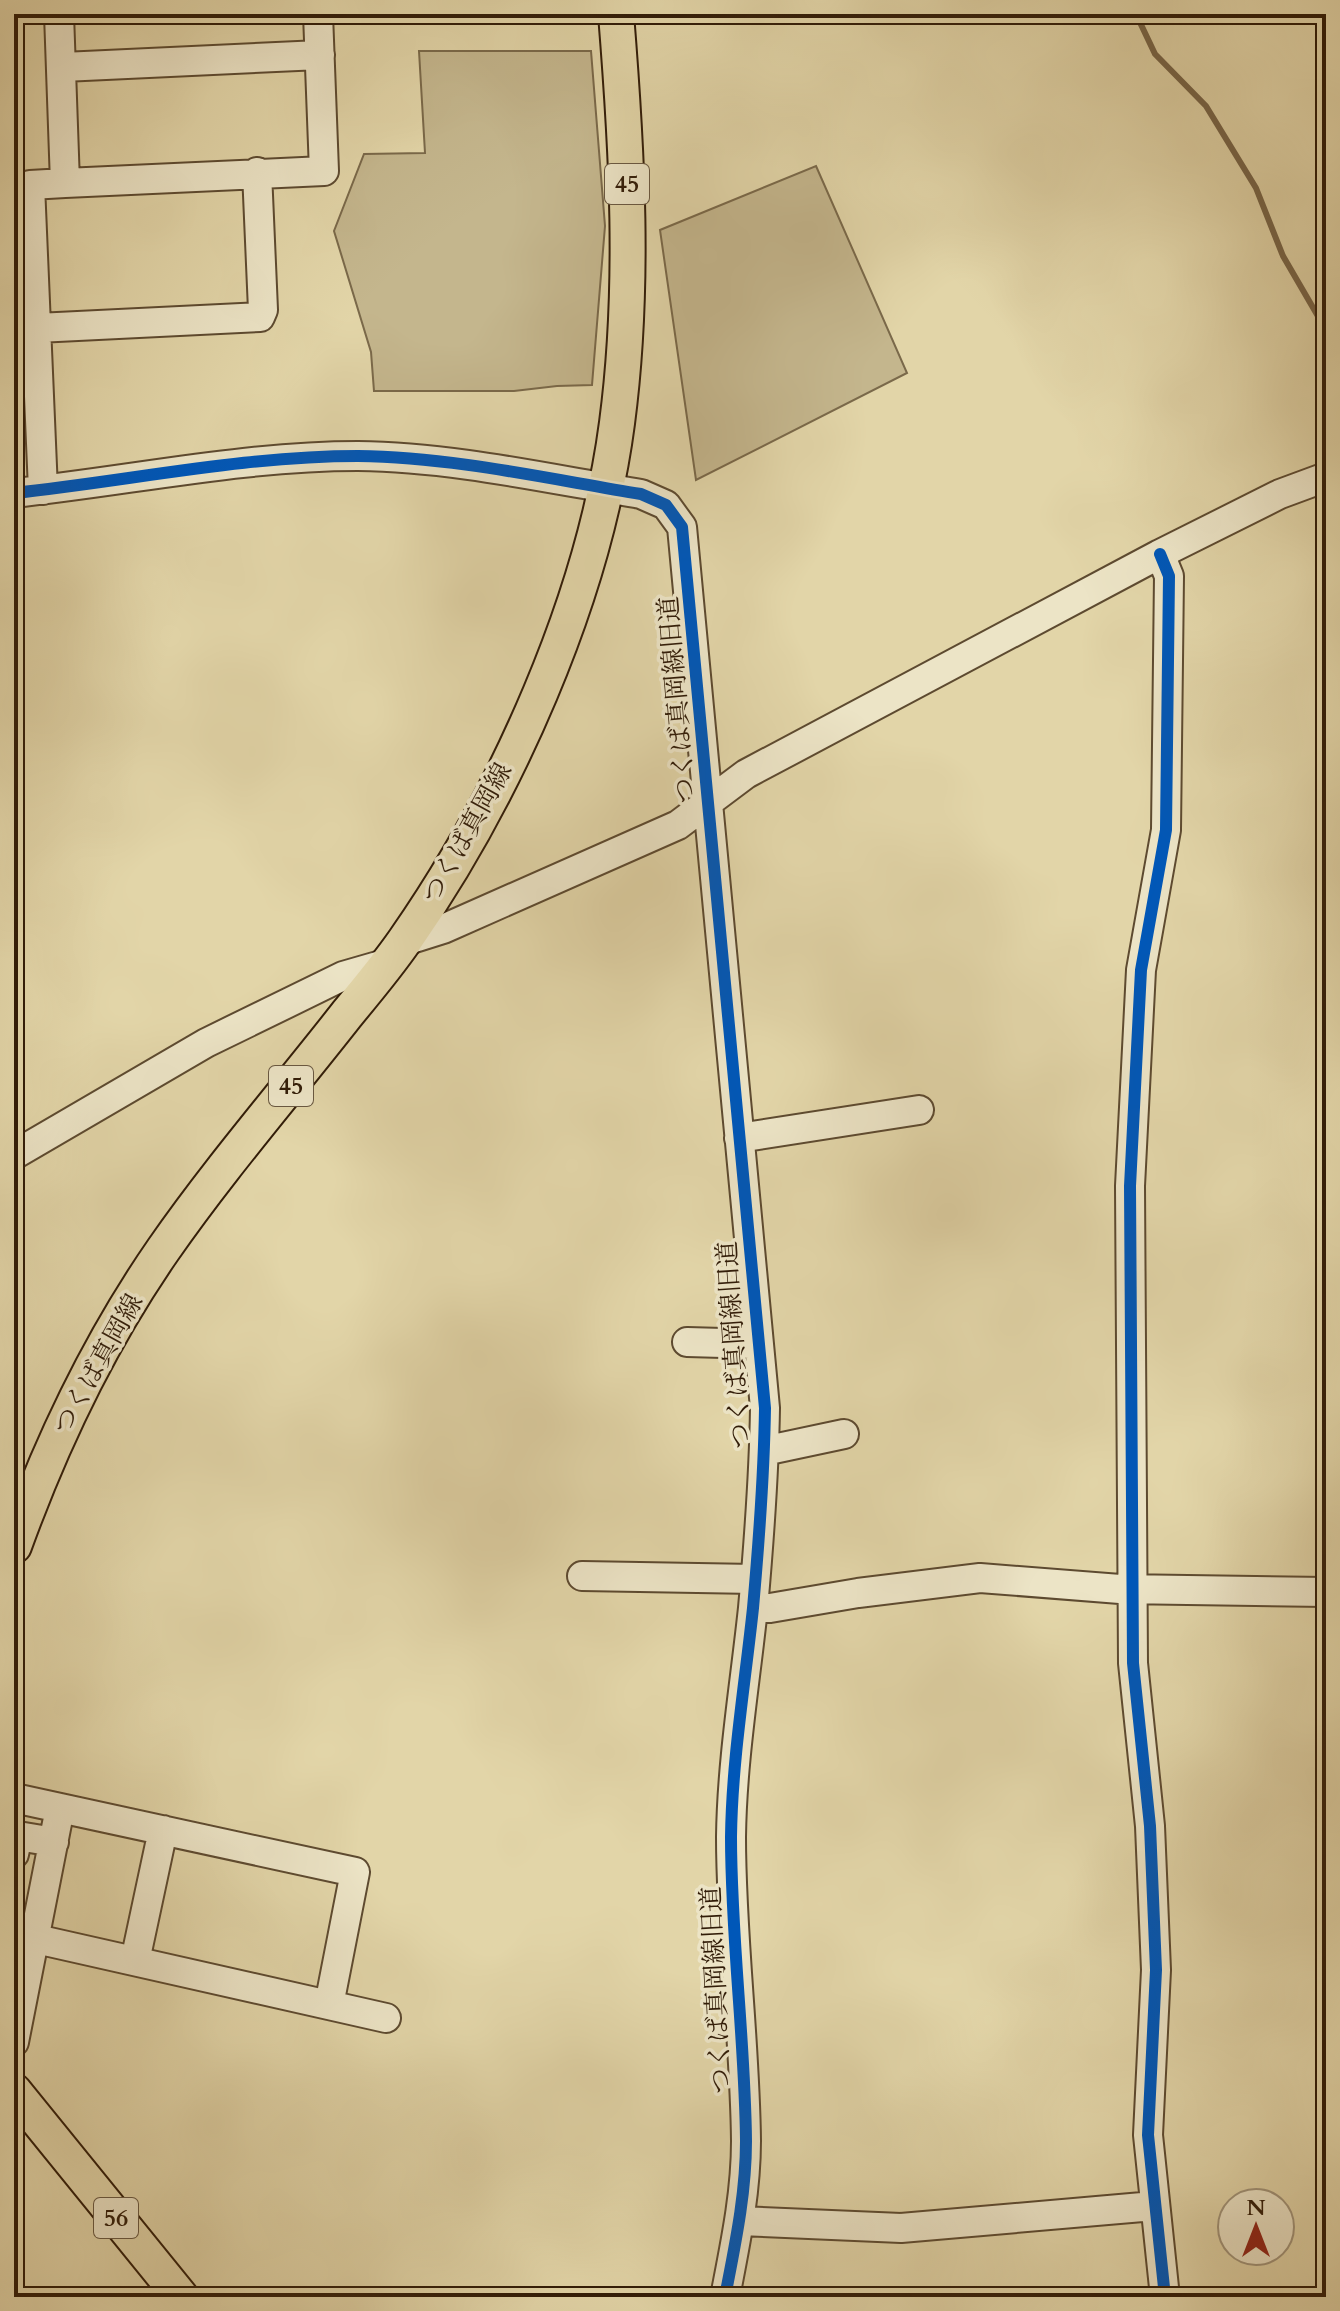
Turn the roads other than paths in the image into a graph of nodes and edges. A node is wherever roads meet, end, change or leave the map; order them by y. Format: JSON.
{"nodes":[{"id":1,"x":59,"y":14,"type":"edge"},
{"id":2,"x":318,"y":14,"type":"edge"},
{"id":3,"x":616,"y":14,"type":"edge"},
{"id":4,"x":320,"y":55,"type":"junction"},
{"id":5,"x":63,"y":67,"type":"junction"},
{"id":6,"x":257,"y":172,"type":"junction"},
{"id":7,"x":65,"y":183,"type":"junction"},
{"id":8,"x":37,"y":328,"type":"junction"},
{"id":9,"x":1326,"y":477,"type":"edge"},
{"id":10,"x":606,"y":488,"type":"junction"},
{"id":11,"x":43,"y":490,"type":"junction"},
{"id":12,"x":14,"y":493,"type":"edge"},
{"id":13,"x":1160,"y":554,"type":"junction"},
{"id":14,"x":708,"y":803,"type":"junction"},
{"id":15,"x":396,"y":952,"type":"junction"},
{"id":16,"x":919,"y":1110,"type":"dead end"},
{"id":17,"x":739,"y":1138,"type":"junction"},
{"id":18,"x":14,"y":1155,"type":"edge"},
{"id":19,"x":687,"y":1342,"type":"dead end"},
{"id":20,"x":759,"y":1344,"type":"junction"},
{"id":21,"x":844,"y":1434,"type":"dead end"},
{"id":22,"x":764,"y":1451,"type":"junction"},
{"id":23,"x":14,"y":1546,"type":"edge"},
{"id":24,"x":582,"y":1576,"type":"dead end"},
{"id":25,"x":755,"y":1579,"type":"junction"},
{"id":26,"x":1132,"y":1589,"type":"junction"},
{"id":27,"x":1326,"y":1592,"type":"edge"},
{"id":28,"x":753,"y":1608,"type":"junction"},
{"id":29,"x":14,"y":1798,"type":"edge"},
{"id":30,"x":60,"y":1808,"type":"junction"},
{"id":31,"x":163,"y":1830,"type":"junction"},
{"id":32,"x":54,"y":1842,"type":"junction"},
{"id":33,"x":14,"y":1854,"type":"edge"},
{"id":34,"x":24,"y":1936,"type":"edge"},
{"id":35,"x":135,"y":1961,"type":"junction"},
{"id":36,"x":329,"y":2005,"type":"junction"},
{"id":37,"x":386,"y":2018,"type":"dead end"},
{"id":38,"x":14,"y":2042,"type":"edge"},
{"id":39,"x":14,"y":2091,"type":"edge"},
{"id":40,"x":1154,"y":2206,"type":"junction"},
{"id":41,"x":740,"y":2221,"type":"junction"},
{"id":42,"x":181,"y":2297,"type":"edge"},
{"id":43,"x":725,"y":2297,"type":"edge"},
{"id":44,"x":1165,"y":2297,"type":"edge"}],
"edges":[{"from":1,"to":5,"type":"street"},
{"from":2,"to":4,"type":"street"},
{"from":3,"to":10,"type":"main road","name":"つくば真岡線","number":"45"},
{"from":4,"to":5,"type":"street"},
{"from":4,"to":6,"type":"street"},
{"from":5,"to":7,"type":"street"},
{"from":6,"to":7,"type":"street"},
{"from":6,"to":8,"type":"street"},
{"from":7,"to":8,"type":"street"},
{"from":8,"to":11,"type":"street"},
{"from":9,"to":13,"type":"street"},
{"from":10,"to":11,"type":"street","name":"つくば真岡線旧道"},
{"from":10,"to":14,"type":"street","name":"つくば真岡線旧道"},
{"from":10,"to":15,"type":"main road","name":"つくば真岡線","number":"45"},
{"from":11,"to":12,"type":"street","name":"つくば真岡線旧道"},
{"from":13,"to":14,"type":"street"},
{"from":13,"to":26,"type":"street"},
{"from":14,"to":15,"type":"street"},
{"from":14,"to":17,"type":"street","name":"つくば真岡線旧道"},
{"from":15,"to":18,"type":"street"},
{"from":15,"to":23,"type":"main road","name":"つくば真岡線","number":"45"},
{"from":16,"to":17,"type":"street"},
{"from":17,"to":20,"type":"street","name":"つくば真岡線旧道"},
{"from":19,"to":20,"type":"street"},
{"from":20,"to":22,"type":"street","name":"つくば真岡線旧道"},
{"from":21,"to":22,"type":"street"},
{"from":22,"to":25,"type":"street","name":"つくば真岡線旧道"},
{"from":24,"to":25,"type":"street"},
{"from":25,"to":28,"type":"street","name":"つくば真岡線旧道"},
{"from":26,"to":27,"type":"street"},
{"from":26,"to":28,"type":"street"},
{"from":26,"to":40,"type":"street"},
{"from":28,"to":41,"type":"street","name":"つくば真岡線旧道"},
{"from":29,"to":30,"type":"street"},
{"from":30,"to":31,"type":"street"},
{"from":30,"to":32,"type":"street"},
{"from":31,"to":35,"type":"street"},
{"from":31,"to":36,"type":"street"},
{"from":32,"to":33,"type":"street"},
{"from":32,"to":34,"type":"street"},
{"from":34,"to":35,"type":"street"},
{"from":34,"to":38,"type":"street"},
{"from":35,"to":36,"type":"street"},
{"from":36,"to":37,"type":"street"},
{"from":39,"to":42,"type":"main road","number":"56"},
{"from":40,"to":41,"type":"street"},
{"from":40,"to":44,"type":"street"},
{"from":41,"to":43,"type":"street","name":"つくば真岡線旧道"}]}
